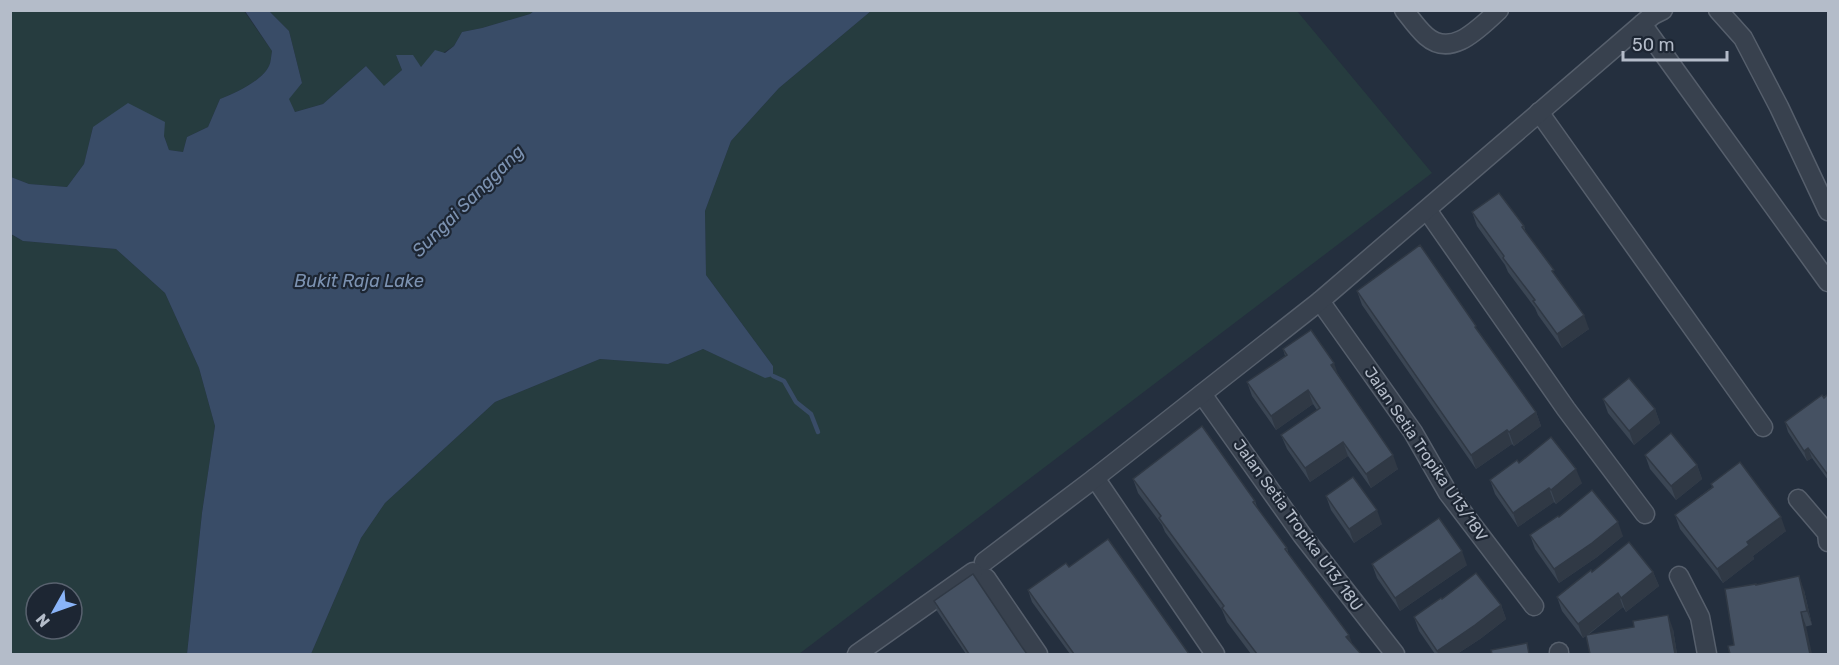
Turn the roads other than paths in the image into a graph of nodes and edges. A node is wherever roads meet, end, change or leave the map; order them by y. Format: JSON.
{"nodes":[{"id":1,"x":1404,"y":10,"type":"edge"},
{"id":2,"x":1498,"y":10,"type":"edge"},
{"id":3,"x":1663,"y":10,"type":"edge"},
{"id":4,"x":1718,"y":10,"type":"edge"},
{"id":5,"x":1642,"y":24,"type":"junction"},
{"id":6,"x":1539,"y":112,"type":"junction"},
{"id":7,"x":1427,"y":210,"type":"junction"},
{"id":8,"x":1828,"y":211,"type":"edge"},
{"id":9,"x":1828,"y":282,"type":"edge"},
{"id":10,"x":1320,"y":301,"type":"junction"},
{"id":11,"x":1202,"y":394,"type":"junction"},
{"id":12,"x":1763,"y":427,"type":"dead end"},
{"id":13,"x":1095,"y":478,"type":"junction"},
{"id":14,"x":1798,"y":499,"type":"dead end"},
{"id":15,"x":1645,"y":514,"type":"dead end"},
{"id":16,"x":1828,"y":542,"type":"edge"},
{"id":17,"x":981,"y":571,"type":"junction"},
{"id":18,"x":1679,"y":576,"type":"dead end"},
{"id":19,"x":1534,"y":606,"type":"dead end"},
{"id":20,"x":857,"y":654,"type":"edge"},
{"id":21,"x":1038,"y":654,"type":"edge"},
{"id":22,"x":1215,"y":654,"type":"edge"},
{"id":23,"x":1395,"y":654,"type":"edge"},
{"id":24,"x":1707,"y":654,"type":"edge"}],
"edges":[{"from":1,"to":2,"type":"street"},
{"from":3,"to":5,"type":"street"},
{"from":4,"to":8,"type":"street"},
{"from":5,"to":6,"type":"street"},
{"from":5,"to":9,"type":"street"},
{"from":6,"to":7,"type":"street"},
{"from":6,"to":12,"type":"street"},
{"from":7,"to":10,"type":"street"},
{"from":7,"to":15,"type":"street"},
{"from":10,"to":11,"type":"street"},
{"from":10,"to":19,"type":"street","name":"Jalan Setia Tropika U13/18V"},
{"from":11,"to":13,"type":"street"},
{"from":11,"to":23,"type":"street","name":"Jalan Setia Tropika U13/18U"},
{"from":13,"to":17,"type":"street"},
{"from":13,"to":22,"type":"street"},
{"from":14,"to":16,"type":"street"},
{"from":17,"to":20,"type":"street"},
{"from":17,"to":21,"type":"street"},
{"from":18,"to":24,"type":"street"}]}
